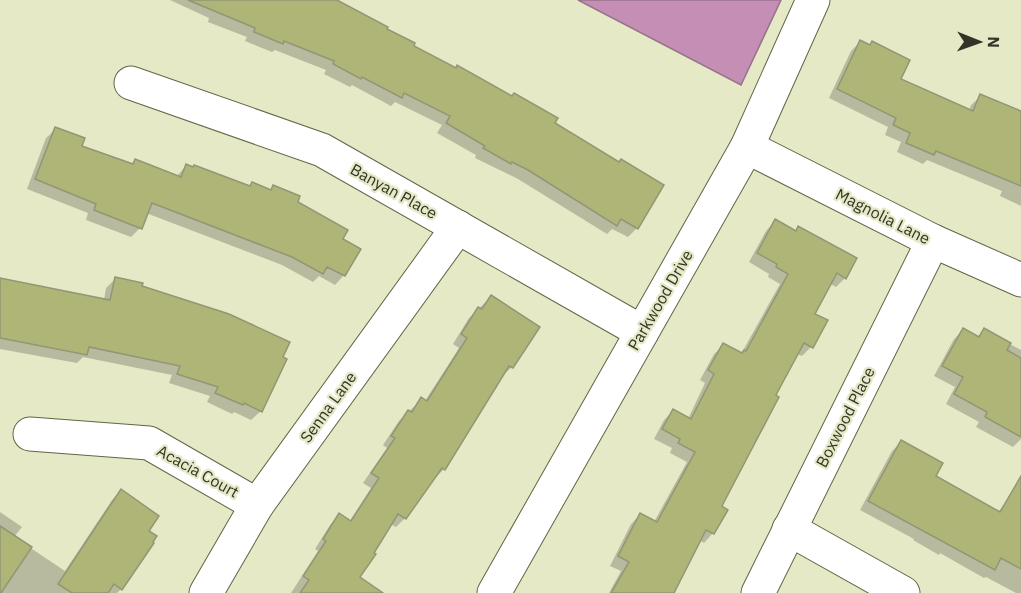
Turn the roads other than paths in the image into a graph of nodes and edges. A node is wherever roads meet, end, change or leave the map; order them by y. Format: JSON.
{"nodes":[{"id":1,"x":813,"y":0,"type":"edge"},
{"id":2,"x":131,"y":83,"type":"dead end"},
{"id":3,"x":747,"y":147,"type":"junction"},
{"id":4,"x":458,"y":227,"type":"junction"},
{"id":5,"x":933,"y":241,"type":"junction"},
{"id":6,"x":1021,"y":279,"type":"edge"},
{"id":7,"x":642,"y":332,"type":"junction"},
{"id":8,"x":30,"y":434,"type":"dead end"},
{"id":9,"x":257,"y":505,"type":"junction"},
{"id":10,"x":789,"y":529,"type":"junction"},
{"id":11,"x":206,"y":593,"type":"edge"},
{"id":12,"x":494,"y":593,"type":"edge"},
{"id":13,"x":758,"y":593,"type":"edge"},
{"id":14,"x":903,"y":593,"type":"edge"}],
"edges":[{"from":1,"to":3,"type":"street","name":"Parkwood Drive"},
{"from":2,"to":4,"type":"street","name":"Banyan Place"},
{"from":3,"to":5,"type":"street","name":"Magnolia Lane"},
{"from":3,"to":7,"type":"street","name":"Parkwood Drive"},
{"from":4,"to":7,"type":"street","name":"Banyan Place"},
{"from":4,"to":9,"type":"street","name":"Senna Lane"},
{"from":5,"to":6,"type":"street","name":"Magnolia Lane"},
{"from":5,"to":10,"type":"street","name":"Boxwood Place"},
{"from":7,"to":12,"type":"street","name":"Parkwood Drive"},
{"from":8,"to":9,"type":"street","name":"Acacia Court"},
{"from":9,"to":11,"type":"street","name":"Senna Lane"},
{"from":10,"to":13,"type":"street","name":"Boxwood Place"},
{"from":10,"to":14,"type":"street"}]}
